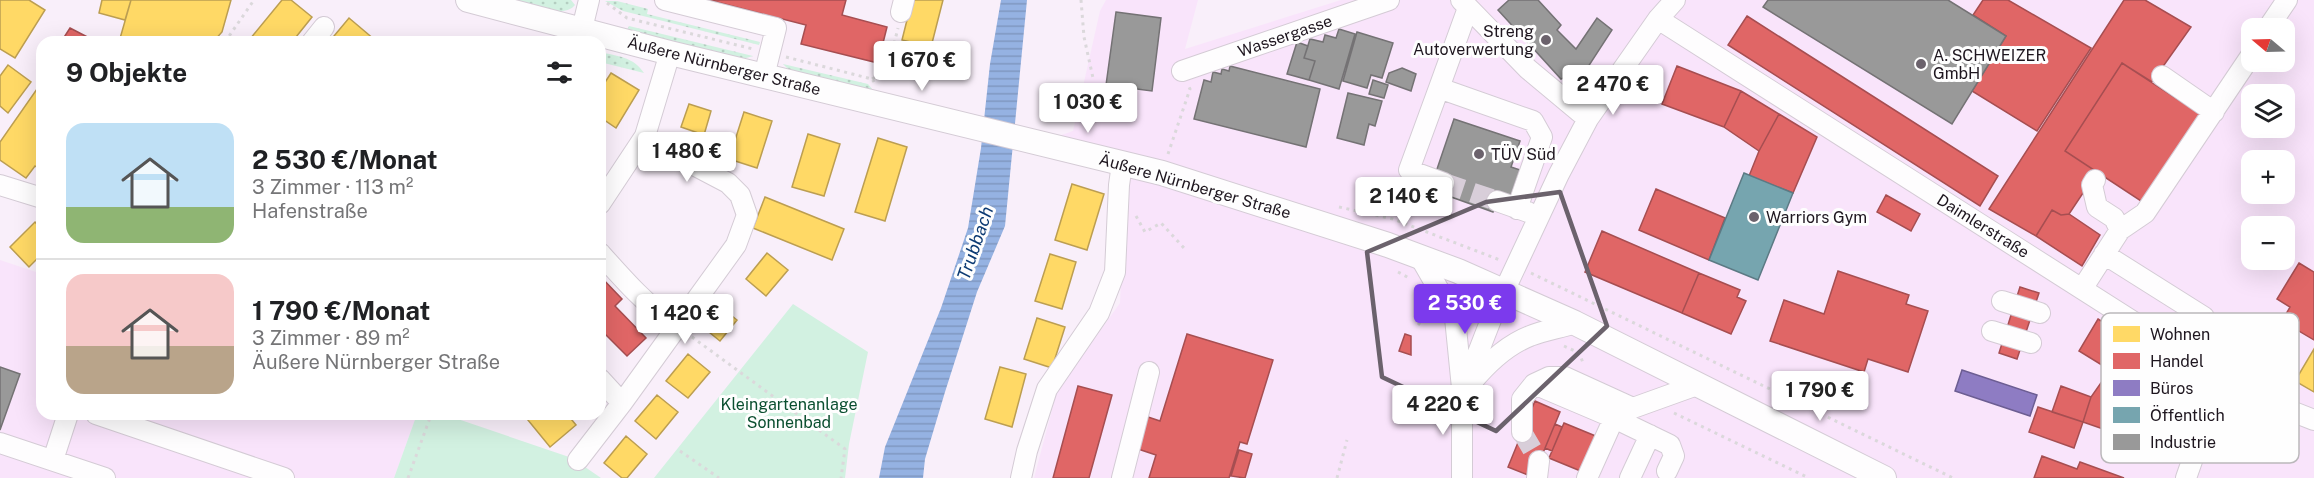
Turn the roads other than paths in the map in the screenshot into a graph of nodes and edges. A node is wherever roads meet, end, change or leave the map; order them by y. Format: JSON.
{"nodes":[{"id":1,"x":468,"y":0,"type":"edge"},
{"id":2,"x":589,"y":0,"type":"edge"},
{"id":3,"x":665,"y":0,"type":"edge"},
{"id":4,"x":1389,"y":0,"type":"edge"},
{"id":5,"x":1675,"y":0,"type":"edge"},
{"id":6,"x":2287,"y":0,"type":"edge"},
{"id":7,"x":1464,"y":4,"type":"edge"},
{"id":8,"x":2275,"y":18,"type":"edge"},
{"id":9,"x":1658,"y":19,"type":"junction"},
{"id":10,"x":582,"y":29,"type":"junction"},
{"id":11,"x":670,"y":53,"type":"junction"},
{"id":12,"x":1182,"y":71,"type":"road end"},
{"id":13,"x":2241,"y":71,"type":"edge"},
{"id":14,"x":764,"y":76,"type":"junction"},
{"id":15,"x":2162,"y":76,"type":"dead end"},
{"id":16,"x":1439,"y":88,"type":"junction"},
{"id":17,"x":2214,"y":112,"type":"junction"},
{"id":18,"x":1588,"y":119,"type":"junction"},
{"id":19,"x":645,"y":136,"type":"junction"},
{"id":20,"x":1122,"y":164,"type":"junction"},
{"id":21,"x":2095,"y":180,"type":"dead end"},
{"id":22,"x":1444,"y":183,"type":"tunnel mouth"},
{"id":23,"x":0,"y":185,"type":"edge"},
{"id":24,"x":606,"y":195,"type":"edge"},
{"id":25,"x":36,"y":196,"type":"edge"},
{"id":26,"x":1497,"y":201,"type":"tunnel mouth"},
{"id":27,"x":1517,"y":208,"type":"junction"},
{"id":28,"x":1540,"y":217,"type":"junction"},
{"id":29,"x":2120,"y":230,"type":"junction"},
{"id":30,"x":2104,"y":254,"type":"junction"},
{"id":31,"x":1420,"y":257,"type":"junction"},
{"id":32,"x":606,"y":261,"type":"edge"},
{"id":33,"x":2082,"y":289,"type":"junction"},
{"id":34,"x":1505,"y":292,"type":"junction"},
{"id":35,"x":2004,"y":296,"type":"dead end"},
{"id":36,"x":2042,"y":308,"type":"dead end"},
{"id":37,"x":2120,"y":313,"type":"edge"},
{"id":38,"x":2196,"y":313,"type":"edge"},
{"id":39,"x":1575,"y":323,"type":"junction"},
{"id":40,"x":676,"y":326,"type":"junction"},
{"id":41,"x":1992,"y":331,"type":"dead end"},
{"id":42,"x":2031,"y":343,"type":"dead end"},
{"id":43,"x":1149,"y":372,"type":"dead end"},
{"id":44,"x":1534,"y":384,"type":"junction"},
{"id":45,"x":1697,"y":385,"type":"junction"},
{"id":46,"x":606,"y":386,"type":"edge"},
{"id":47,"x":1462,"y":394,"type":"junction"},
{"id":48,"x":622,"y":403,"type":"junction"},
{"id":49,"x":2299,"y":414,"type":"edge"},
{"id":50,"x":1614,"y":418,"type":"junction"},
{"id":51,"x":66,"y":420,"type":"edge"},
{"id":52,"x":114,"y":420,"type":"edge"},
{"id":53,"x":2314,"y":420,"type":"edge"},
{"id":54,"x":1522,"y":432,"type":"tunnel mouth"},
{"id":55,"x":1650,"y":435,"type":"junction"},
{"id":56,"x":0,"y":443,"type":"edge"},
{"id":57,"x":53,"y":460,"type":"junction"},
{"id":58,"x":578,"y":460,"type":"dead end"},
{"id":59,"x":2191,"y":463,"type":"edge"},
{"id":60,"x":1667,"y":471,"type":"dead end"},
{"id":61,"x":105,"y":478,"type":"edge"},
{"id":62,"x":285,"y":478,"type":"edge"},
{"id":63,"x":1021,"y":478,"type":"edge"},
{"id":64,"x":1122,"y":478,"type":"edge"},
{"id":65,"x":1462,"y":478,"type":"edge"},
{"id":66,"x":1587,"y":478,"type":"edge"},
{"id":67,"x":1630,"y":478,"type":"edge"},
{"id":68,"x":1884,"y":478,"type":"edge"},
{"id":69,"x":2186,"y":478,"type":"edge"}],
"edges":[{"from":1,"to":10,"type":"main road","name":"Äußere Nürnberger Straße"},
{"from":2,"to":10,"type":"street"},
{"from":3,"to":14,"type":"street"},
{"from":4,"to":12,"type":"street","name":"Wassergasse"},
{"from":5,"to":9,"type":"street"},
{"from":6,"to":8,"type":"street"},
{"from":7,"to":16,"type":"street"},
{"from":7,"to":18,"type":"street"},
{"from":9,"to":18,"type":"street"},
{"from":9,"to":33,"type":"street","name":"Daimlerstraße"},
{"from":10,"to":11,"type":"main road","name":"Äußere Nürnberger Straße"},
{"from":11,"to":14,"type":"main road","name":"Äußere Nürnberger Straße"},
{"from":11,"to":19,"type":"street"},
{"from":13,"to":17,"type":"street"},
{"from":14,"to":20,"type":"main road","name":"Äußere Nürnberger Straße"},
{"from":15,"to":17,"type":"street"},
{"from":16,"to":22,"type":"street"},
{"from":16,"to":27,"type":"street"},
{"from":17,"to":29,"type":"street"},
{"from":18,"to":28,"type":"street"},
{"from":19,"to":24,"type":"street"},
{"from":19,"to":40,"type":"street"},
{"from":20,"to":31,"type":"main road","name":"Äußere Nürnberger Straße"},
{"from":20,"to":63,"type":"street"},
{"from":21,"to":29,"type":"street"},
{"from":23,"to":25,"type":"street"},
{"from":26,"to":27,"type":"street"},
{"from":27,"to":28,"type":"street"},
{"from":28,"to":34,"type":"street"},
{"from":29,"to":30,"type":"street"},
{"from":30,"to":33,"type":"street"},
{"from":30,"to":38,"type":"street"},
{"from":31,"to":34,"type":"main road","name":"Äußere Nürnberger Straße"},
{"from":31,"to":47,"type":"street"},
{"from":32,"to":40,"type":"street"},
{"from":33,"to":37,"type":"street","name":"Daimlerstraße"},
{"from":34,"to":39,"type":"main road","name":"Äußere Nürnberger Straße"},
{"from":34,"to":47,"type":"street"},
{"from":35,"to":36,"type":"street"},
{"from":39,"to":45,"type":"main road","name":"Äußere Nürnberger Straße"},
{"from":39,"to":47,"type":"street"},
{"from":40,"to":48,"type":"street"},
{"from":41,"to":42,"type":"street"},
{"from":43,"to":64,"type":"street"},
{"from":44,"to":45,"type":"street"},
{"from":44,"to":50,"type":"street"},
{"from":44,"to":54,"type":"street"},
{"from":45,"to":68,"type":"main road","name":"Äußere Nürnberger Straße"},
{"from":46,"to":48,"type":"street"},
{"from":47,"to":65,"type":"street"},
{"from":48,"to":58,"type":"street"},
{"from":49,"to":53,"type":"street","name":"Daimlerstraße"},
{"from":50,"to":55,"type":"street"},
{"from":50,"to":66,"type":"street"},
{"from":51,"to":57,"type":"street"},
{"from":52,"to":62,"type":"street"},
{"from":55,"to":60,"type":"street"},
{"from":55,"to":67,"type":"street"},
{"from":56,"to":57,"type":"street"},
{"from":57,"to":61,"type":"street"},
{"from":59,"to":69,"type":"street"}]}
